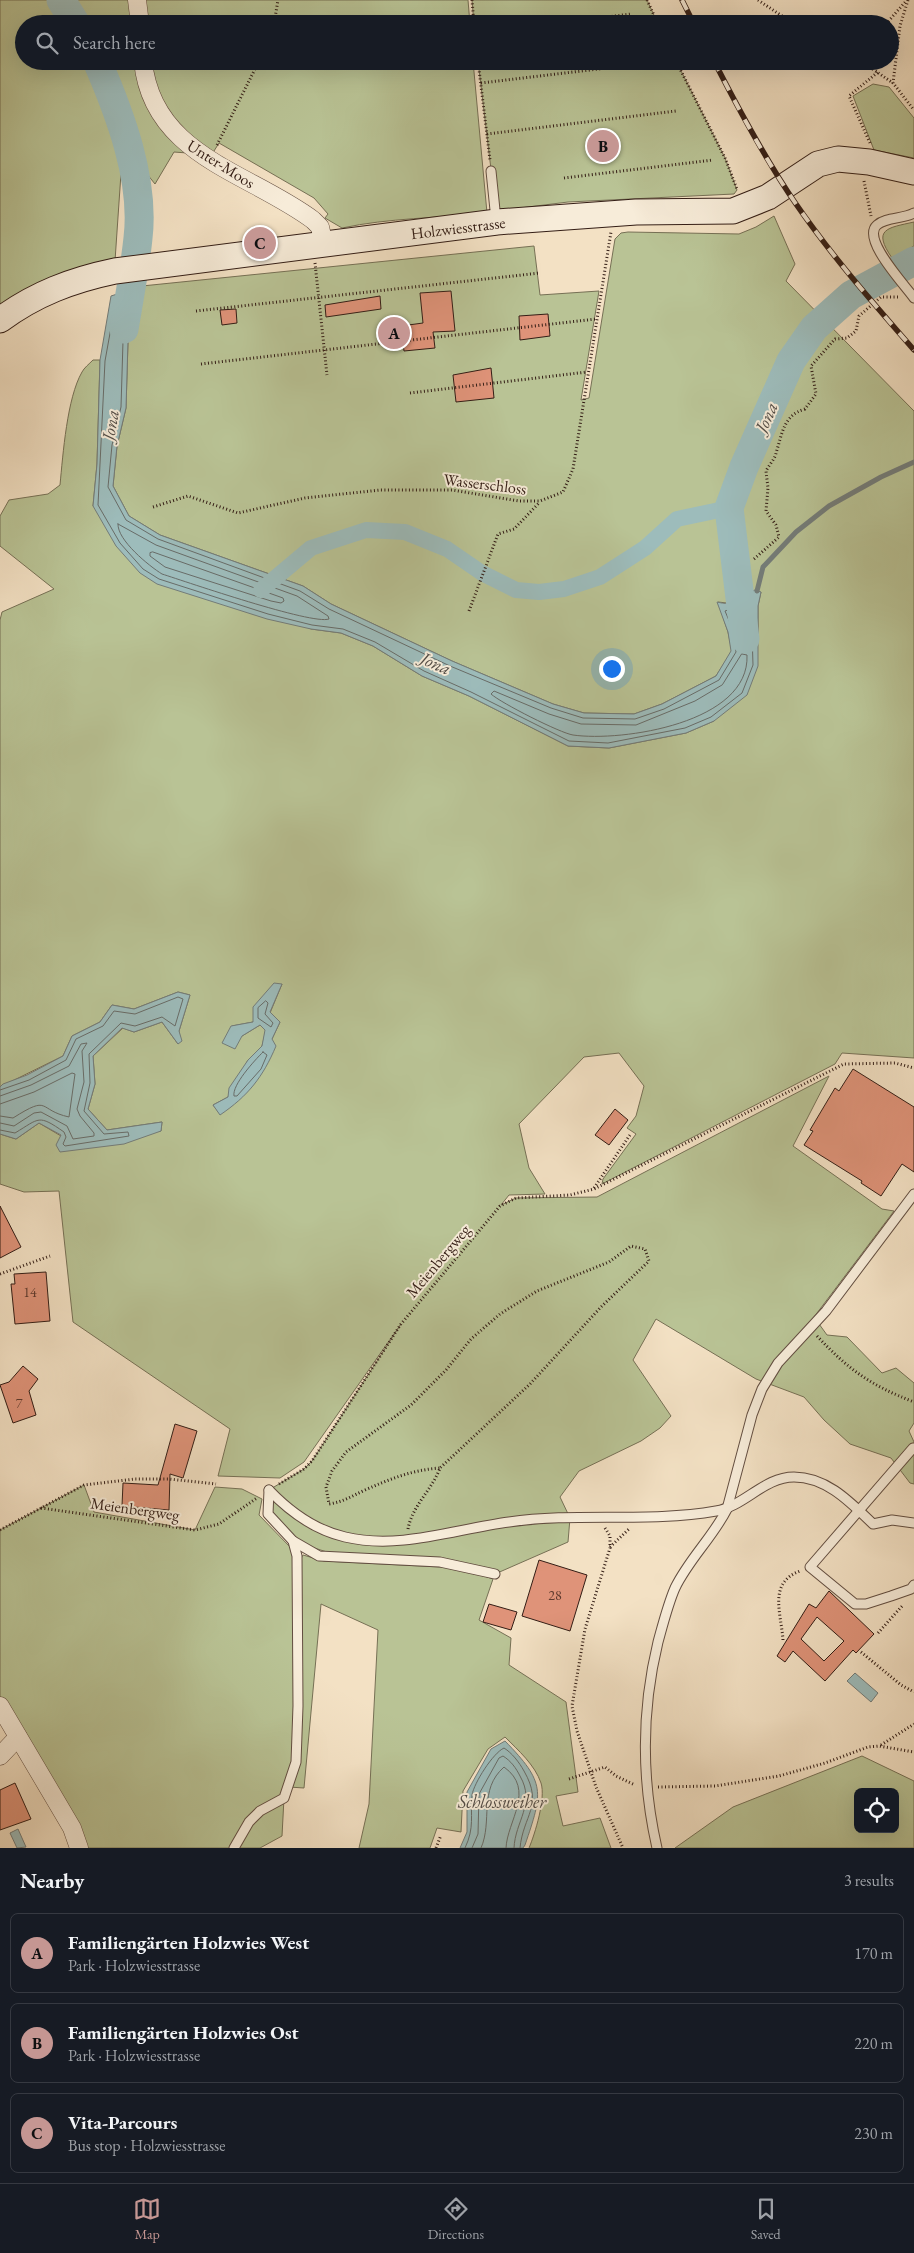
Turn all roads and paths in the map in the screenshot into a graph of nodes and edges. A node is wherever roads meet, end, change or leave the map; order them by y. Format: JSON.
{"nodes":[{"id":1,"x":137,"y":0,"type":"edge"},
{"id":2,"x":278,"y":0,"type":"edge"},
{"id":3,"x":472,"y":0,"type":"edge"},
{"id":4,"x":647,"y":0,"type":"edge"},
{"id":5,"x":758,"y":0,"type":"edge"},
{"id":6,"x":908,"y":0,"type":"edge"},
{"id":7,"x":631,"y":14,"type":"dead end"},
{"id":8,"x":139,"y":15,"type":"edge"},
{"id":9,"x":276,"y":15,"type":"edge"},
{"id":10,"x":473,"y":15,"type":"edge"},
{"id":11,"x":623,"y":15,"type":"edge"},
{"id":12,"x":654,"y":15,"type":"edge"},
{"id":13,"x":780,"y":15,"type":"edge"},
{"id":14,"x":894,"y":15,"type":"edge"},
{"id":15,"x":899,"y":34,"type":"edge"},
{"id":16,"x":145,"y":70,"type":"edge"},
{"id":17,"x":254,"y":70,"type":"edge"},
{"id":18,"x":479,"y":70,"type":"edge"},
{"id":19,"x":590,"y":70,"type":"edge"},
{"id":20,"x":680,"y":70,"type":"edge"},
{"id":21,"x":875,"y":70,"type":"edge"},
{"id":22,"x":895,"y":70,"type":"edge"},
{"id":23,"x":878,"y":72,"type":"junction"},
{"id":24,"x":480,"y":83,"type":"junction"},
{"id":25,"x":893,"y":83,"type":"junction"},
{"id":26,"x":914,"y":110,"type":"edge"},
{"id":27,"x":676,"y":111,"type":"dead end"},
{"id":28,"x":487,"y":134,"type":"junction"},
{"id":29,"x":873,"y":150,"type":"dead end"},
{"id":30,"x":209,"y":159,"type":"junction"},
{"id":31,"x":713,"y":160,"type":"dead end"},
{"id":32,"x":491,"y":171,"type":"joint"},
{"id":33,"x":914,"y":172,"type":"edge"},
{"id":34,"x":564,"y":178,"type":"dead end"},
{"id":35,"x":864,"y":178,"type":"dead end"},
{"id":36,"x":737,"y":190,"type":"dead end"},
{"id":37,"x":614,"y":213,"type":"junction"},
{"id":38,"x":914,"y":213,"type":"edge"},
{"id":39,"x":497,"y":222,"type":"junction"},
{"id":40,"x":874,"y":229,"type":"junction"},
{"id":41,"x":319,"y":253,"type":"junction"},
{"id":42,"x":540,"y":272,"type":"dead end"},
{"id":43,"x":319,"y":298,"type":"junction"},
{"id":44,"x":914,"y":298,"type":"edge"},
{"id":45,"x":196,"y":311,"type":"dead end"},
{"id":46,"x":596,"y":319,"type":"junction"},
{"id":47,"x":0,"y":320,"type":"edge"},
{"id":48,"x":323,"y":350,"type":"junction"},
{"id":49,"x":201,"y":364,"type":"dead end"},
{"id":50,"x":587,"y":372,"type":"junction"},
{"id":51,"x":327,"y":375,"type":"dead end"},
{"id":52,"x":410,"y":393,"type":"dead end"},
{"id":53,"x":540,"y":502,"type":"junction"},
{"id":54,"x":153,"y":507,"type":"dead end"},
{"id":55,"x":754,"y":559,"type":"dead end"},
{"id":56,"x":469,"y":611,"type":"dead end"},
{"id":57,"x":914,"y":1068,"type":"edge"},
{"id":58,"x":630,"y":1136,"type":"dead end"},
{"id":59,"x":594,"y":1189,"type":"junction"},
{"id":60,"x":914,"y":1194,"type":"edge"},
{"id":61,"x":50,"y":1256,"type":"dead end"},
{"id":62,"x":0,"y":1274,"type":"edge"},
{"id":63,"x":809,"y":1328,"type":"junction"},
{"id":64,"x":914,"y":1402,"type":"edge"},
{"id":65,"x":914,"y":1448,"type":"edge"},
{"id":66,"x":440,"y":1468,"type":"junction"},
{"id":67,"x":216,"y":1484,"type":"dead end"},
{"id":68,"x":270,"y":1490,"type":"junction"},
{"id":69,"x":41,"y":1508,"type":"junction"},
{"id":70,"x":727,"y":1509,"type":"junction"},
{"id":71,"x":858,"y":1511,"type":"junction"},
{"id":72,"x":600,"y":1518,"type":"junction"},
{"id":73,"x":640,"y":1518,"type":"junction"},
{"id":74,"x":914,"y":1523,"type":"edge"},
{"id":75,"x":0,"y":1530,"type":"edge"},
{"id":76,"x":406,"y":1539,"type":"junction"},
{"id":77,"x":293,"y":1541,"type":"junction"},
{"id":78,"x":610,"y":1548,"type":"junction"},
{"id":79,"x":810,"y":1567,"type":"junction"},
{"id":80,"x":496,"y":1574,"type":"dead end"},
{"id":81,"x":912,"y":1587,"type":"edge"},
{"id":82,"x":878,"y":1633,"type":"dead end"},
{"id":83,"x":783,"y":1640,"type":"dead end"},
{"id":84,"x":862,"y":1652,"type":"dead end"},
{"id":85,"x":914,"y":1692,"type":"edge"},
{"id":86,"x":0,"y":1706,"type":"edge"},
{"id":87,"x":914,"y":1724,"type":"edge"},
{"id":88,"x":18,"y":1737,"type":"junction"},
{"id":89,"x":879,"y":1746,"type":"junction"},
{"id":90,"x":914,"y":1752,"type":"edge"},
{"id":91,"x":0,"y":1756,"type":"edge"},
{"id":92,"x":590,"y":1772,"type":"junction"},
{"id":93,"x":569,"y":1779,"type":"dead end"},
{"id":94,"x":646,"y":1787,"type":"junction"},
{"id":95,"x":441,"y":1835,"type":"dead end"},
{"id":96,"x":78,"y":1848,"type":"edge"},
{"id":97,"x":234,"y":1848,"type":"edge"},
{"id":98,"x":436,"y":1848,"type":"edge"},
{"id":99,"x":623,"y":1848,"type":"edge"},
{"id":100,"x":657,"y":1848,"type":"edge"}],
"edges":[{"from":1,"to":8,"type":"street"},
{"from":2,"to":9,"type":"path"},
{"from":3,"to":10,"type":"path"},
{"from":4,"to":12,"type":"path"},
{"from":5,"to":13,"type":"path"},
{"from":6,"to":14,"type":"path"},
{"from":6,"to":15,"type":"path"},
{"from":7,"to":11,"type":"path"},
{"from":16,"to":30,"type":"street","name":"Unter-Moos"},
{"from":17,"to":30,"type":"path"},
{"from":18,"to":24,"type":"path"},
{"from":19,"to":24,"type":"path"},
{"from":20,"to":36,"type":"path"},
{"from":21,"to":23,"type":"path"},
{"from":22,"to":25,"type":"path"},
{"from":23,"to":25,"type":"path"},
{"from":23,"to":29,"type":"path"},
{"from":24,"to":28,"type":"path"},
{"from":25,"to":26,"type":"path"},
{"from":27,"to":28,"type":"path"},
{"from":28,"to":32,"type":"path"},
{"from":30,"to":41,"type":"street","name":"Unter-Moos"},
{"from":31,"to":34,"type":"path"},
{"from":32,"to":39,"type":"lane"},
{"from":33,"to":37,"type":"street","name":"Holzwiesstrasse"},
{"from":35,"to":40,"type":"path"},
{"from":37,"to":39,"type":"street","name":"Holzwiesstrasse"},
{"from":37,"to":46,"type":"path","name":"Wasserschloss"},
{"from":38,"to":40,"type":"lane"},
{"from":39,"to":41,"type":"street","name":"Holzwiesstrasse"},
{"from":40,"to":44,"type":"lane"},
{"from":41,"to":43,"type":"path"},
{"from":41,"to":47,"type":"street","name":"Holzwiesstrasse"},
{"from":42,"to":43,"type":"path"},
{"from":43,"to":45,"type":"path"},
{"from":43,"to":48,"type":"path"},
{"from":44,"to":55,"type":"path"},
{"from":46,"to":48,"type":"path"},
{"from":46,"to":50,"type":"path","name":"Wasserschloss"},
{"from":48,"to":49,"type":"path"},
{"from":48,"to":51,"type":"path"},
{"from":50,"to":52,"type":"path"},
{"from":50,"to":53,"type":"path","name":"Wasserschloss"},
{"from":53,"to":54,"type":"path","name":"Wasserschloss"},
{"from":53,"to":56,"type":"path"},
{"from":57,"to":59,"type":"path","name":"Meienbergweg"},
{"from":58,"to":59,"type":"path"},
{"from":59,"to":68,"type":"path","name":"Meienbergweg"},
{"from":60,"to":63,"type":"lane"},
{"from":61,"to":62,"type":"path"},
{"from":63,"to":64,"type":"path"},
{"from":63,"to":70,"type":"lane"},
{"from":65,"to":71,"type":"lane"},
{"from":66,"to":66,"type":"path"},
{"from":66,"to":76,"type":"path"},
{"from":67,"to":69,"type":"path","name":"Meienbergweg"},
{"from":68,"to":69,"type":"path","name":"Meienbergweg"},
{"from":68,"to":76,"type":"lane"},
{"from":68,"to":77,"type":"lane"},
{"from":69,"to":75,"type":"path","name":"Meienbergweg"},
{"from":70,"to":71,"type":"lane"},
{"from":70,"to":73,"type":"lane"},
{"from":70,"to":94,"type":"lane"},
{"from":71,"to":74,"type":"lane"},
{"from":71,"to":79,"type":"lane"},
{"from":72,"to":73,"type":"lane"},
{"from":72,"to":76,"type":"lane"},
{"from":72,"to":78,"type":"path"},
{"from":73,"to":78,"type":"path"},
{"from":77,"to":80,"type":"lane"},
{"from":77,"to":97,"type":"lane"},
{"from":78,"to":92,"type":"path"},
{"from":79,"to":81,"type":"lane"},
{"from":79,"to":83,"type":"path"},
{"from":81,"to":82,"type":"path"},
{"from":84,"to":85,"type":"path"},
{"from":86,"to":88,"type":"street"},
{"from":87,"to":89,"type":"path"},
{"from":88,"to":91,"type":"street"},
{"from":88,"to":96,"type":"street"},
{"from":89,"to":90,"type":"path"},
{"from":89,"to":94,"type":"path"},
{"from":92,"to":93,"type":"path"},
{"from":92,"to":94,"type":"path"},
{"from":92,"to":99,"type":"path"},
{"from":94,"to":100,"type":"lane"},
{"from":95,"to":98,"type":"path"}]}
